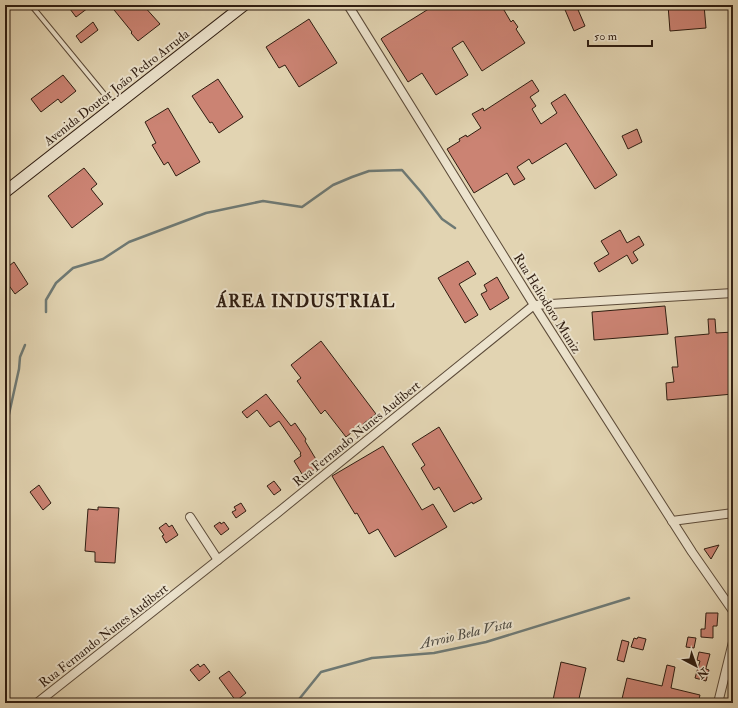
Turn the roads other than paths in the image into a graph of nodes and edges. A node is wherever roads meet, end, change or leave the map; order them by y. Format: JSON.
{"nodes":[{"id":1,"x":31,"y":5,"type":"edge"},
{"id":2,"x":244,"y":5,"type":"edge"},
{"id":3,"x":348,"y":5,"type":"edge"},
{"id":4,"x":115,"y":106,"type":"junction"},
{"id":5,"x":5,"y":192,"type":"edge"},
{"id":6,"x":733,"y":293,"type":"edge"},
{"id":7,"x":534,"y":305,"type":"junction"},
{"id":8,"x":733,"y":513,"type":"edge"},
{"id":9,"x":190,"y":517,"type":"dead end"},
{"id":10,"x":672,"y":521,"type":"junction"},
{"id":11,"x":218,"y":560,"type":"junction"},
{"id":12,"x":733,"y":611,"type":"edge"},
{"id":13,"x":733,"y":642,"type":"edge"},
{"id":14,"x":37,"y":703,"type":"edge"},
{"id":15,"x":718,"y":703,"type":"edge"}],
"edges":[{"from":1,"to":4,"type":"lane"},
{"from":2,"to":4,"type":"main road","name":"Avenida Doutor João Pedro Arruda"},
{"from":3,"to":7,"type":"street","name":"Rua Heliodoro Muniz"},
{"from":4,"to":5,"type":"main road","name":"Avenida Doutor João Pedro Arruda"},
{"from":6,"to":7,"type":"street"},
{"from":7,"to":10,"type":"street","name":"Rua Heliodoro Muniz"},
{"from":7,"to":11,"type":"street","name":"Rua Fernando Nunes Audibert"},
{"from":8,"to":10,"type":"street"},
{"from":9,"to":11,"type":"street"},
{"from":10,"to":12,"type":"street","name":"Rua Heliodoro Muniz"},
{"from":11,"to":14,"type":"street","name":"Rua Fernando Nunes Audibert"},
{"from":13,"to":15,"type":"street"}]}
